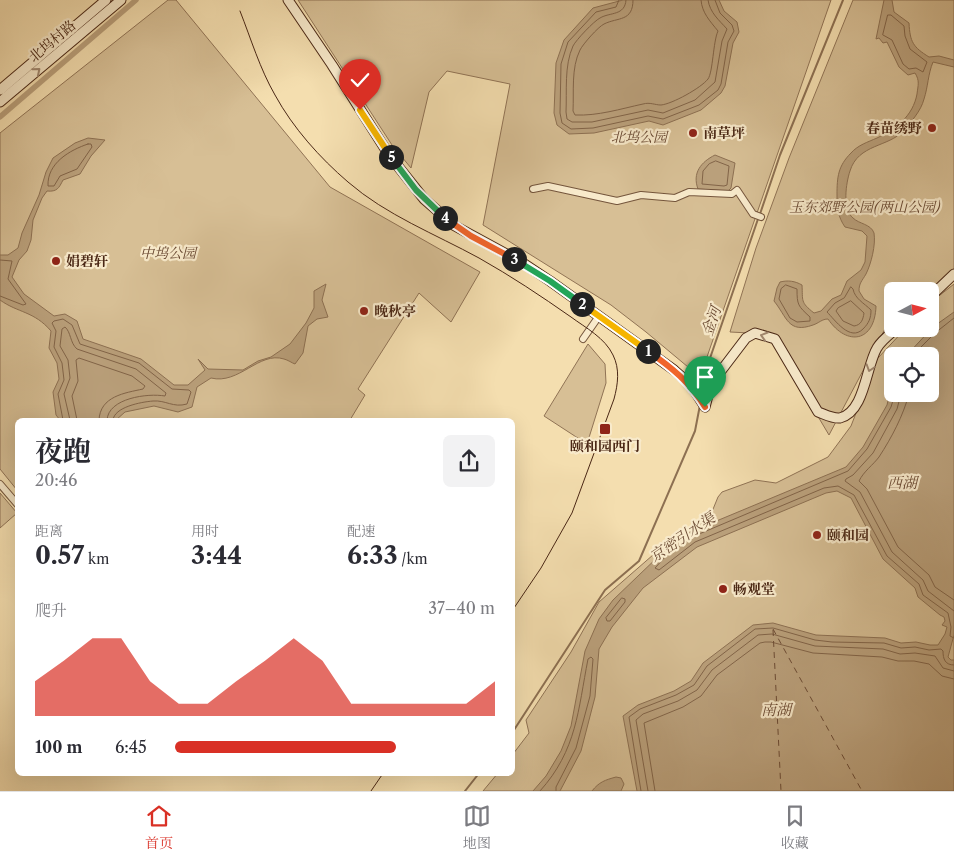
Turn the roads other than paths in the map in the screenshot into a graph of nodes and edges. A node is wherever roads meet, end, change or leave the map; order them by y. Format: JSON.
{"nodes":[{"id":1,"x":106,"y":0,"type":"edge"},
{"id":2,"x":120,"y":0,"type":"edge"},
{"id":3,"x":288,"y":0,"type":"edge"},
{"id":4,"x":0,"y":90,"type":"edge"},
{"id":5,"x":0,"y":102,"type":"edge"},
{"id":6,"x":533,"y":189,"type":"dead end"},
{"id":7,"x":760,"y":216,"type":"dead end"},
{"id":8,"x":954,"y":274,"type":"edge"},
{"id":9,"x":939,"y":288,"type":"edge"},
{"id":10,"x":599,"y":316,"type":"junction"},
{"id":11,"x":886,"y":338,"type":"edge"},
{"id":12,"x":583,"y":339,"type":"dead end"},
{"id":13,"x":707,"y":382,"type":"junction"},
{"id":14,"x":691,"y":386,"type":"junction"},
{"id":15,"x":0,"y":484,"type":"edge"},
{"id":16,"x":15,"y":502,"type":"edge"}],
"edges":[{"from":1,"to":4,"type":"street","name":"北坞村路"},
{"from":5,"to":2,"type":"street","name":"北坞村路","one_way":true},
{"from":3,"to":10,"type":"street"},
{"from":6,"to":7,"type":"street"},
{"from":8,"to":9,"type":"street"},
{"from":10,"to":12,"type":"street"},
{"from":10,"to":14,"type":"street"},
{"from":11,"to":13,"type":"street","one_way":true},
{"from":13,"to":14,"type":"street"},
{"from":13,"to":14,"type":"street"},
{"from":15,"to":16,"type":"street"}]}
